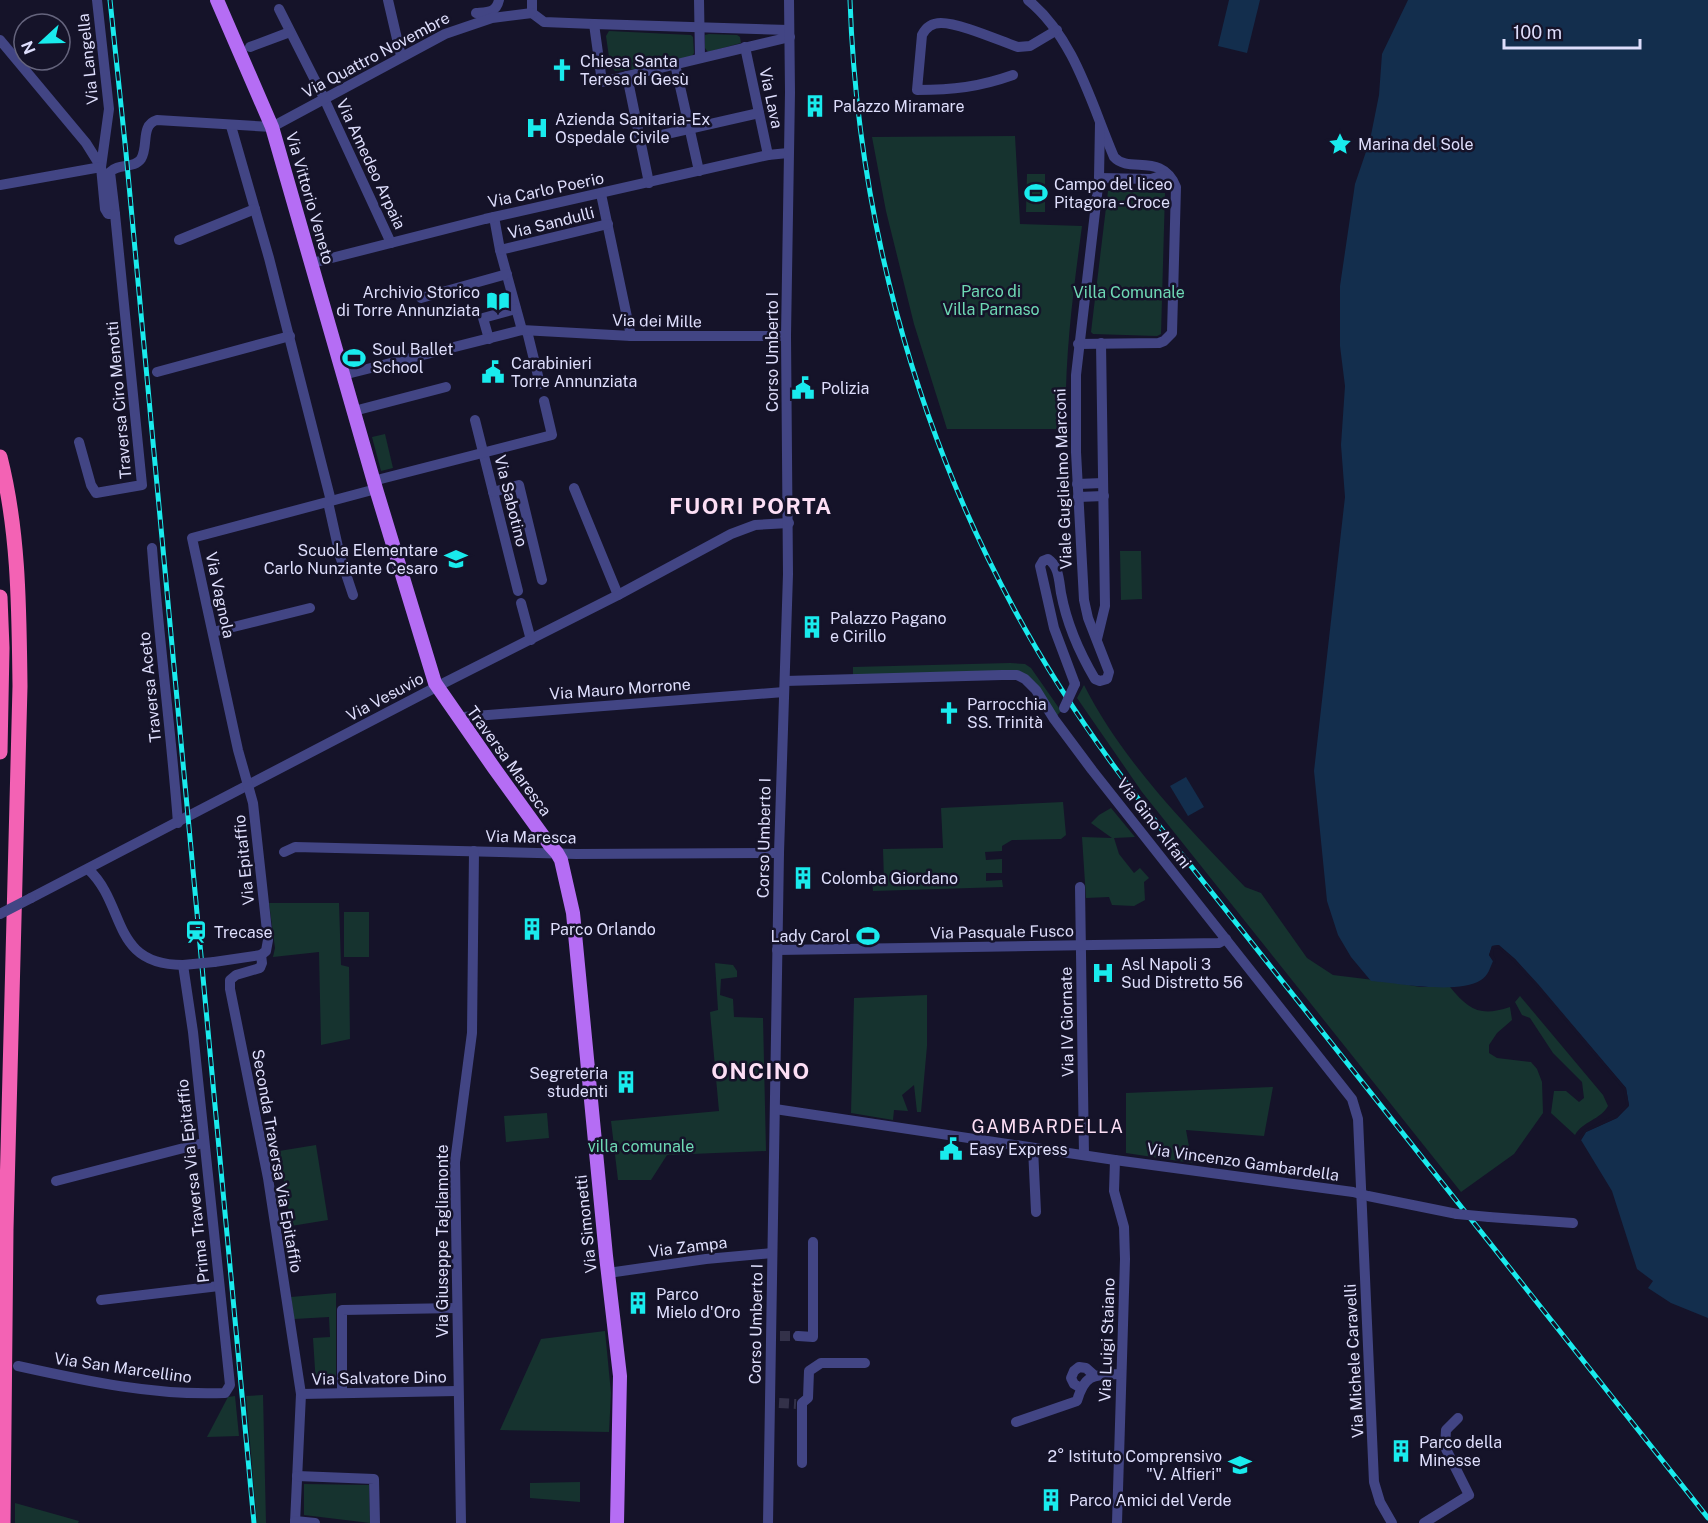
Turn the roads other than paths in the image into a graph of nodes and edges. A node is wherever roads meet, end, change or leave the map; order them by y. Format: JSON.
{"nodes":[{"id":1,"x":97,"y":0,"type":"edge"},
{"id":2,"x":217,"y":0,"type":"edge"},
{"id":3,"x":388,"y":0,"type":"edge"},
{"id":4,"x":499,"y":0,"type":"edge"},
{"id":5,"x":532,"y":0,"type":"edge"},
{"id":6,"x":699,"y":0,"type":"edge"},
{"id":7,"x":789,"y":0,"type":"edge"},
{"id":8,"x":1028,"y":0,"type":"edge"},
{"id":9,"x":279,"y":9,"type":"dead end"},
{"id":10,"x":532,"y":13,"type":"junction"},
{"id":11,"x":476,"y":14,"type":"dead end"},
{"id":12,"x":594,"y":24,"type":"junction"},
{"id":13,"x":699,"y":28,"type":"junction"},
{"id":14,"x":1057,"y":30,"type":"junction"},
{"id":15,"x":290,"y":32,"type":"junction"},
{"id":16,"x":789,"y":34,"type":"junction"},
{"id":17,"x":0,"y":40,"type":"edge"},
{"id":18,"x":250,"y":47,"type":"dead end"},
{"id":19,"x":745,"y":47,"type":"junction"},
{"id":20,"x":401,"y":56,"type":"junction"},
{"id":21,"x":700,"y":58,"type":"junction"},
{"id":22,"x":675,"y":64,"type":"junction"},
{"id":23,"x":1013,"y":75,"type":"dead end"},
{"id":24,"x":627,"y":76,"type":"junction"},
{"id":25,"x":324,"y":99,"type":"junction"},
{"id":26,"x":759,"y":113,"type":"junction"},
{"id":27,"x":1100,"y":123,"type":"junction"},
{"id":28,"x":233,"y":128,"type":"junction"},
{"id":29,"x":689,"y":129,"type":"junction"},
{"id":30,"x":270,"y":131,"type":"junction"},
{"id":31,"x":640,"y":140,"type":"junction"},
{"id":32,"x":788,"y":153,"type":"junction"},
{"id":33,"x":768,"y":155,"type":"junction"},
{"id":34,"x":101,"y":167,"type":"junction"},
{"id":35,"x":699,"y":171,"type":"junction"},
{"id":36,"x":1167,"y":174,"type":"junction"},
{"id":37,"x":1099,"y":178,"type":"junction"},
{"id":38,"x":649,"y":183,"type":"junction"},
{"id":39,"x":0,"y":185,"type":"edge"},
{"id":40,"x":601,"y":194,"type":"junction"},
{"id":41,"x":255,"y":209,"type":"junction"},
{"id":42,"x":115,"y":214,"type":"junction"},
{"id":43,"x":494,"y":217,"type":"junction"},
{"id":44,"x":608,"y":224,"type":"junction"},
{"id":45,"x":179,"y":240,"type":"dead end"},
{"id":46,"x":391,"y":243,"type":"junction"},
{"id":47,"x":500,"y":250,"type":"junction"},
{"id":48,"x":312,"y":263,"type":"junction"},
{"id":49,"x":507,"y":274,"type":"junction"},
{"id":50,"x":421,"y":298,"type":"dead end"},
{"id":51,"x":516,"y":309,"type":"junction"},
{"id":52,"x":525,"y":330,"type":"junction"},
{"id":53,"x":290,"y":336,"type":"junction"},
{"id":54,"x":631,"y":336,"type":"junction"},
{"id":55,"x":786,"y":336,"type":"junction"},
{"id":56,"x":489,"y":339,"type":"junction"},
{"id":57,"x":1078,"y":344,"type":"junction"},
{"id":58,"x":1101,"y":344,"type":"junction"},
{"id":59,"x":157,"y":372,"type":"dead end"},
{"id":60,"x":343,"y":375,"type":"junction"},
{"id":61,"x":540,"y":384,"type":"dead end"},
{"id":62,"x":446,"y":387,"type":"dead end"},
{"id":63,"x":544,"y":402,"type":"dead end"},
{"id":64,"x":354,"y":411,"type":"junction"},
{"id":65,"x":475,"y":420,"type":"dead end"},
{"id":66,"x":79,"y":442,"type":"dead end"},
{"id":67,"x":483,"y":452,"type":"junction"},
{"id":68,"x":0,"y":457,"type":"edge"},
{"id":69,"x":1077,"y":483,"type":"junction"},
{"id":70,"x":1103,"y":483,"type":"junction"},
{"id":71,"x":375,"y":485,"type":"junction"},
{"id":72,"x":574,"y":488,"type":"dead end"},
{"id":73,"x":493,"y":492,"type":"junction"},
{"id":74,"x":1104,"y":496,"type":"junction"},
{"id":75,"x":1078,"y":497,"type":"junction"},
{"id":76,"x":329,"y":501,"type":"junction"},
{"id":77,"x":789,"y":523,"type":"junction"},
{"id":78,"x":152,"y":548,"type":"dead end"},
{"id":79,"x":542,"y":580,"type":"dead end"},
{"id":80,"x":518,"y":591,"type":"dead end"},
{"id":81,"x":353,"y":595,"type":"dead end"},
{"id":82,"x":618,"y":595,"type":"junction"},
{"id":83,"x":0,"y":597,"type":"edge"},
{"id":84,"x":521,"y":603,"type":"dead end"},
{"id":85,"x":310,"y":608,"type":"dead end"},
{"id":86,"x":213,"y":632,"type":"junction"},
{"id":87,"x":1096,"y":639,"type":"junction"},
{"id":88,"x":531,"y":640,"type":"junction"},
{"id":89,"x":437,"y":687,"type":"junction"},
{"id":90,"x":784,"y":687,"type":"junction"},
{"id":91,"x":1054,"y":718,"type":"junction"},
{"id":92,"x":459,"y":719,"type":"junction"},
{"id":93,"x":0,"y":752,"type":"edge"},
{"id":94,"x":248,"y":786,"type":"junction"},
{"id":95,"x":178,"y":823,"type":"junction"},
{"id":96,"x":474,"y":851,"type":"junction"},
{"id":97,"x":284,"y":852,"type":"dead end"},
{"id":98,"x":557,"y":853,"type":"junction"},
{"id":99,"x":779,"y":853,"type":"junction"},
{"id":100,"x":88,"y":869,"type":"junction"},
{"id":101,"x":1080,"y":887,"type":"dead end"},
{"id":102,"x":0,"y":914,"type":"edge"},
{"id":103,"x":1226,"y":939,"type":"junction"},
{"id":104,"x":1080,"y":946,"type":"junction"},
{"id":105,"x":777,"y":950,"type":"junction"},
{"id":106,"x":261,"y":956,"type":"junction"},
{"id":107,"x":183,"y":965,"type":"junction"},
{"id":108,"x":775,"y":1108,"type":"junction"},
{"id":109,"x":203,"y":1143,"type":"junction"},
{"id":110,"x":1033,"y":1148,"type":"junction"},
{"id":111,"x":1084,"y":1155,"type":"junction"},
{"id":112,"x":1115,"y":1160,"type":"junction"},
{"id":113,"x":56,"y":1181,"type":"dead end"},
{"id":114,"x":1361,"y":1194,"type":"junction"},
{"id":115,"x":1036,"y":1212,"type":"dead end"},
{"id":116,"x":1573,"y":1223,"type":"dead end"},
{"id":117,"x":813,"y":1242,"type":"dead end"},
{"id":118,"x":772,"y":1253,"type":"junction"},
{"id":119,"x":608,"y":1272,"type":"junction"},
{"id":120,"x":219,"y":1286,"type":"junction"},
{"id":121,"x":101,"y":1300,"type":"dead end"},
{"id":122,"x":457,"y":1308,"type":"junction"},
{"id":123,"x":798,"y":1336,"type":"tunnel mouth"},
{"id":124,"x":865,"y":1362,"type":"dead end"},
{"id":125,"x":18,"y":1366,"type":"dead end"},
{"id":126,"x":1121,"y":1374,"type":"junction"},
{"id":127,"x":1095,"y":1376,"type":"junction"},
{"id":128,"x":1081,"y":1388,"type":"junction"},
{"id":129,"x":458,"y":1391,"type":"junction"},
{"id":130,"x":225,"y":1393,"type":"joint"},
{"id":131,"x":342,"y":1393,"type":"junction"},
{"id":132,"x":301,"y":1394,"type":"junction"},
{"id":133,"x":1458,"y":1418,"type":"dead end"},
{"id":134,"x":1016,"y":1422,"type":"dead end"},
{"id":135,"x":802,"y":1463,"type":"dead end"},
{"id":136,"x":297,"y":1476,"type":"junction"},
{"id":137,"x":295,"y":1522,"type":"edge"},
{"id":138,"x":3,"y":1523,"type":"edge"},
{"id":139,"x":315,"y":1523,"type":"edge"},
{"id":140,"x":375,"y":1523,"type":"edge"},
{"id":141,"x":461,"y":1523,"type":"edge"},
{"id":142,"x":617,"y":1523,"type":"edge"},
{"id":143,"x":768,"y":1523,"type":"edge"},
{"id":144,"x":1117,"y":1523,"type":"edge"},
{"id":145,"x":1392,"y":1523,"type":"edge"},
{"id":146,"x":1424,"y":1523,"type":"edge"}],
"edges":[{"from":1,"to":34,"type":"street","name":"Via Langella"},
{"from":2,"to":30,"type":"main road","name":"Via Vittorio Veneto"},
{"from":3,"to":20,"type":"street"},
{"from":4,"to":11,"type":"street"},
{"from":5,"to":10,"type":"street"},
{"from":6,"to":13,"type":"street"},
{"from":7,"to":16,"type":"street","name":"Corso Umberto I"},
{"from":8,"to":14,"type":"street","name":"Viale Guglielmo Marconi"},
{"from":9,"to":15,"type":"street","name":"Via Amedeo Arpaia"},
{"from":10,"to":12,"type":"street"},
{"from":10,"to":20,"type":"street","name":"Via Quattro Novembre"},
{"from":12,"to":13,"type":"street"},
{"from":12,"to":24,"type":"street"},
{"from":13,"to":16,"type":"street"},
{"from":13,"to":21,"type":"street"},
{"from":14,"to":23,"type":"street"},
{"from":14,"to":27,"type":"street","name":"Viale Guglielmo Marconi"},
{"from":15,"to":18,"type":"street"},
{"from":15,"to":25,"type":"street","name":"Via Amedeo Arpaia"},
{"from":16,"to":19,"type":"street"},
{"from":16,"to":32,"type":"street","name":"Corso Umberto I"},
{"from":17,"to":34,"type":"street","name":"Via Langella"},
{"from":19,"to":21,"type":"street"},
{"from":19,"to":26,"type":"street","name":"Via Lava"},
{"from":20,"to":25,"type":"street","name":"Via Quattro Novembre"},
{"from":21,"to":22,"type":"street"},
{"from":22,"to":24,"type":"street"},
{"from":22,"to":29,"type":"street"},
{"from":24,"to":31,"type":"street"},
{"from":25,"to":30,"type":"street","name":"Via Quattro Novembre"},
{"from":25,"to":46,"type":"street","name":"Via Amedeo Arpaia"},
{"from":26,"to":29,"type":"street"},
{"from":26,"to":33,"type":"street","name":"Via Lava"},
{"from":27,"to":36,"type":"street"},
{"from":27,"to":37,"type":"street","name":"Viale Guglielmo Marconi"},
{"from":28,"to":30,"type":"street"},
{"from":28,"to":41,"type":"street"},
{"from":28,"to":42,"type":"street"},
{"from":29,"to":31,"type":"street"},
{"from":29,"to":35,"type":"street"},
{"from":30,"to":48,"type":"main road","name":"Via Vittorio Veneto"},
{"from":31,"to":38,"type":"street"},
{"from":32,"to":33,"type":"street","name":"Via Carlo Poerio"},
{"from":32,"to":55,"type":"street","name":"Corso Umberto I"},
{"from":33,"to":35,"type":"street","name":"Via Carlo Poerio"},
{"from":34,"to":39,"type":"street"},
{"from":34,"to":42,"type":"street"},
{"from":35,"to":38,"type":"street","name":"Via Carlo Poerio"},
{"from":36,"to":37,"type":"street"},
{"from":36,"to":58,"type":"street"},
{"from":37,"to":57,"type":"street","name":"Viale Guglielmo Marconi"},
{"from":38,"to":40,"type":"street","name":"Via Carlo Poerio"},
{"from":40,"to":43,"type":"street","name":"Via Carlo Poerio"},
{"from":40,"to":44,"type":"street"},
{"from":41,"to":45,"type":"street"},
{"from":41,"to":53,"type":"street"},
{"from":42,"to":66,"type":"street","name":"Traversa Ciro Menotti"},
{"from":43,"to":46,"type":"street","name":"Via Carlo Poerio"},
{"from":43,"to":47,"type":"street"},
{"from":44,"to":47,"type":"street","name":"Via Sandulli"},
{"from":44,"to":54,"type":"street"},
{"from":46,"to":48,"type":"street","name":"Via Carlo Poerio"},
{"from":47,"to":49,"type":"street"},
{"from":48,"to":60,"type":"main road","name":"Via Vittorio Veneto"},
{"from":49,"to":50,"type":"street"},
{"from":49,"to":51,"type":"street"},
{"from":51,"to":52,"type":"street"},
{"from":51,"to":56,"type":"street"},
{"from":52,"to":54,"type":"street","name":"Via dei Mille"},
{"from":52,"to":56,"type":"street","name":"Via dei Mille"},
{"from":52,"to":61,"type":"street"},
{"from":53,"to":59,"type":"street"},
{"from":53,"to":76,"type":"street"},
{"from":54,"to":55,"type":"street","name":"Via dei Mille"},
{"from":55,"to":77,"type":"street","name":"Corso Umberto I"},
{"from":56,"to":60,"type":"street","name":"Via dei Mille"},
{"from":57,"to":58,"type":"street"},
{"from":57,"to":69,"type":"street","name":"Viale Guglielmo Marconi"},
{"from":58,"to":70,"type":"street"},
{"from":60,"to":64,"type":"main road","name":"Via Vittorio Veneto"},
{"from":62,"to":64,"type":"street"},
{"from":63,"to":67,"type":"street"},
{"from":64,"to":71,"type":"main road","name":"Via Vittorio Veneto"},
{"from":65,"to":67,"type":"street","name":"Via Sabotino"},
{"from":67,"to":71,"type":"street"},
{"from":67,"to":73,"type":"street","name":"Via Sabotino"},
{"from":68,"to":138,"type":"highway"},
{"from":69,"to":70,"type":"street"},
{"from":69,"to":75,"type":"street","name":"Viale Guglielmo Marconi"},
{"from":70,"to":74,"type":"street"},
{"from":71,"to":76,"type":"street"},
{"from":71,"to":89,"type":"main road","name":"Via Vittorio Veneto"},
{"from":72,"to":82,"type":"street"},
{"from":73,"to":79,"type":"street"},
{"from":73,"to":80,"type":"street","name":"Via Sabotino"},
{"from":74,"to":75,"type":"street"},
{"from":74,"to":87,"type":"street"},
{"from":75,"to":87,"type":"street","name":"Viale Guglielmo Marconi"},
{"from":76,"to":81,"type":"street"},
{"from":76,"to":86,"type":"street","name":"Via Vagnola"},
{"from":77,"to":82,"type":"street","name":"Via Vesuvio"},
{"from":77,"to":90,"type":"street","name":"Corso Umberto I"},
{"from":78,"to":95,"type":"street","name":"Traversa Aceto"},
{"from":82,"to":88,"type":"street","name":"Via Vesuvio"},
{"from":83,"to":93,"type":"highway"},
{"from":84,"to":88,"type":"street"},
{"from":85,"to":86,"type":"street"},
{"from":86,"to":94,"type":"street","name":"Via Vagnola"},
{"from":87,"to":91,"type":"street","name":"Viale Guglielmo Marconi","bridge":true},
{"from":88,"to":89,"type":"street","name":"Via Vesuvio"},
{"from":89,"to":92,"type":"main road","name":"Traversa Maresca"},
{"from":89,"to":94,"type":"street","name":"Via Vesuvio"},
{"from":90,"to":91,"type":"street","name":"Via Gino Alfani"},
{"from":90,"to":92,"type":"street","name":"Via Mauro Morrone"},
{"from":90,"to":99,"type":"street","name":"Corso Umberto I"},
{"from":91,"to":103,"type":"street","name":"Via Gino Alfani"},
{"from":92,"to":98,"type":"main road","name":"Traversa Maresca"},
{"from":94,"to":95,"type":"street","name":"Via Vesuvio"},
{"from":94,"to":106,"type":"street","name":"Via Epitaffio"},
{"from":95,"to":100,"type":"street","name":"Via Vesuvio"},
{"from":96,"to":97,"type":"street","name":"Via Maresca"},
{"from":96,"to":98,"type":"street","name":"Via Maresca"},
{"from":96,"to":122,"type":"street","name":"Via Giuseppe Tagliamonte"},
{"from":98,"to":99,"type":"street","name":"Via Maresca"},
{"from":98,"to":119,"type":"main road","name":"Via Simonetti"},
{"from":99,"to":105,"type":"street","name":"Corso Umberto I"},
{"from":100,"to":102,"type":"street","name":"Via Vesuvio","bridge":true},
{"from":100,"to":107,"type":"street"},
{"from":101,"to":104,"type":"street","name":"Via IV Giornate"},
{"from":103,"to":104,"type":"street","name":"Via Pasquale Fusco"},
{"from":103,"to":114,"type":"street","name":"Via Gino Alfani"},
{"from":104,"to":105,"type":"street","name":"Via Pasquale Fusco"},
{"from":104,"to":111,"type":"street","name":"Via IV Giornate"},
{"from":105,"to":108,"type":"street","name":"Corso Umberto I"},
{"from":106,"to":107,"type":"street","bridge":true},
{"from":106,"to":132,"type":"street","name":"Seconda Traversa Via Epitaffio"},
{"from":107,"to":109,"type":"street","name":"Prima Traversa Via Epitaffio"},
{"from":108,"to":110,"type":"street","name":"Via Vincenzo Gambardella"},
{"from":108,"to":118,"type":"street","name":"Corso Umberto I"},
{"from":109,"to":113,"type":"street"},
{"from":109,"to":120,"type":"street","name":"Prima Traversa Via Epitaffio"},
{"from":110,"to":111,"type":"street","name":"Via Vincenzo Gambardella"},
{"from":110,"to":115,"type":"street"},
{"from":111,"to":112,"type":"street","name":"Via Vincenzo Gambardella"},
{"from":112,"to":114,"type":"street","name":"Via Vincenzo Gambardella"},
{"from":112,"to":126,"type":"street","name":"Via Luigi Staiano"},
{"from":114,"to":116,"type":"street","name":"Via Vincenzo Gambardella","bridge":true},
{"from":114,"to":145,"type":"street","name":"Via Michele Caravelli"},
{"from":117,"to":123,"type":"street"},
{"from":118,"to":119,"type":"street","name":"Via Zampa"},
{"from":118,"to":143,"type":"street","name":"Corso Umberto I"},
{"from":119,"to":142,"type":"main road","name":"Via Simonetti"},
{"from":120,"to":121,"type":"street"},
{"from":120,"to":130,"type":"street","name":"Prima Traversa Via Epitaffio"},
{"from":122,"to":129,"type":"street","name":"Via Giuseppe Tagliamonte"},
{"from":122,"to":131,"type":"street"},
{"from":124,"to":135,"type":"street"},
{"from":125,"to":130,"type":"street","name":"Via San Marcellino"},
{"from":126,"to":127,"type":"street"},
{"from":126,"to":144,"type":"street","name":"Via Luigi Staiano"},
{"from":127,"to":128,"type":"street"},
{"from":127,"to":128,"type":"street"},
{"from":128,"to":134,"type":"street"},
{"from":129,"to":131,"type":"street","name":"Via Salvatore Dino"},
{"from":129,"to":141,"type":"street","name":"Via Giuseppe Tagliamonte"},
{"from":131,"to":132,"type":"street","name":"Via Salvatore Dino"},
{"from":132,"to":136,"type":"street"},
{"from":133,"to":146,"type":"street"},
{"from":136,"to":137,"type":"street"},
{"from":136,"to":140,"type":"street"},
{"from":137,"to":139,"type":"street"}]}
